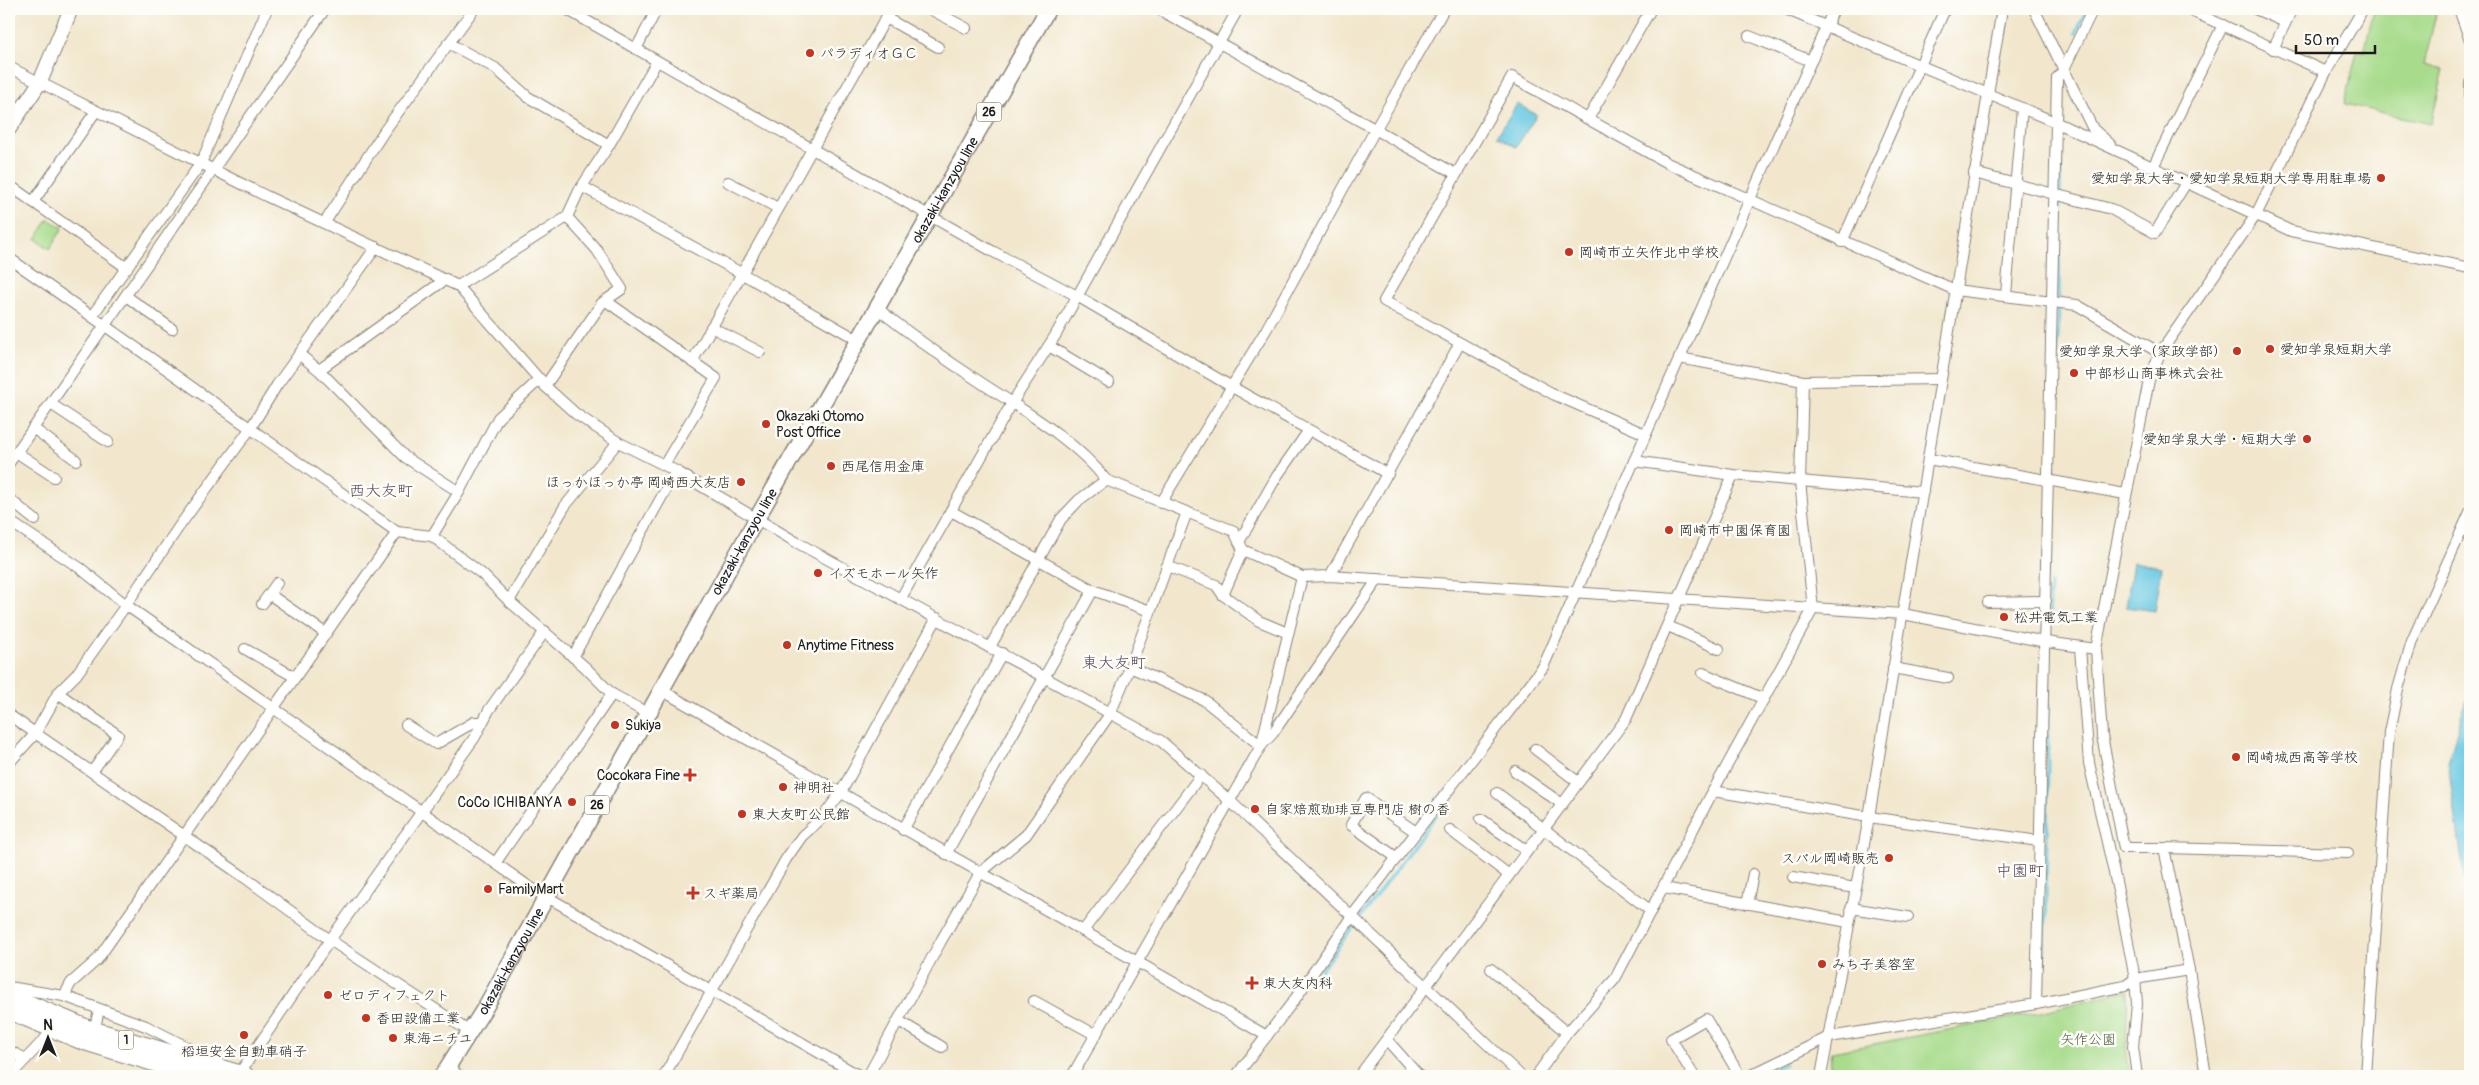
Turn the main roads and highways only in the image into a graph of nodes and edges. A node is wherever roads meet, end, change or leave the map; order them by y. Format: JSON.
{"nodes":[{"id":1,"x":1048,"y":9,"type":"edge"},
{"id":2,"x":9,"y":996,"type":"edge"},
{"id":3,"x":9,"y":1010,"type":"edge"},
{"id":4,"x":202,"y":1070,"type":"edge"},
{"id":5,"x":450,"y":1073,"type":"edge"},
{"id":6,"x":242,"y":1075,"type":"edge"}],
"edges":[{"from":1,"to":5,"type":"main road","name":"okazaki-kanzyou line","number":"26"},
{"from":2,"to":4,"type":"highway","number":"1"},
{"from":3,"to":4,"type":"highway","number":"1"},
{"from":4,"to":6,"type":"highway","number":"1"}]}
